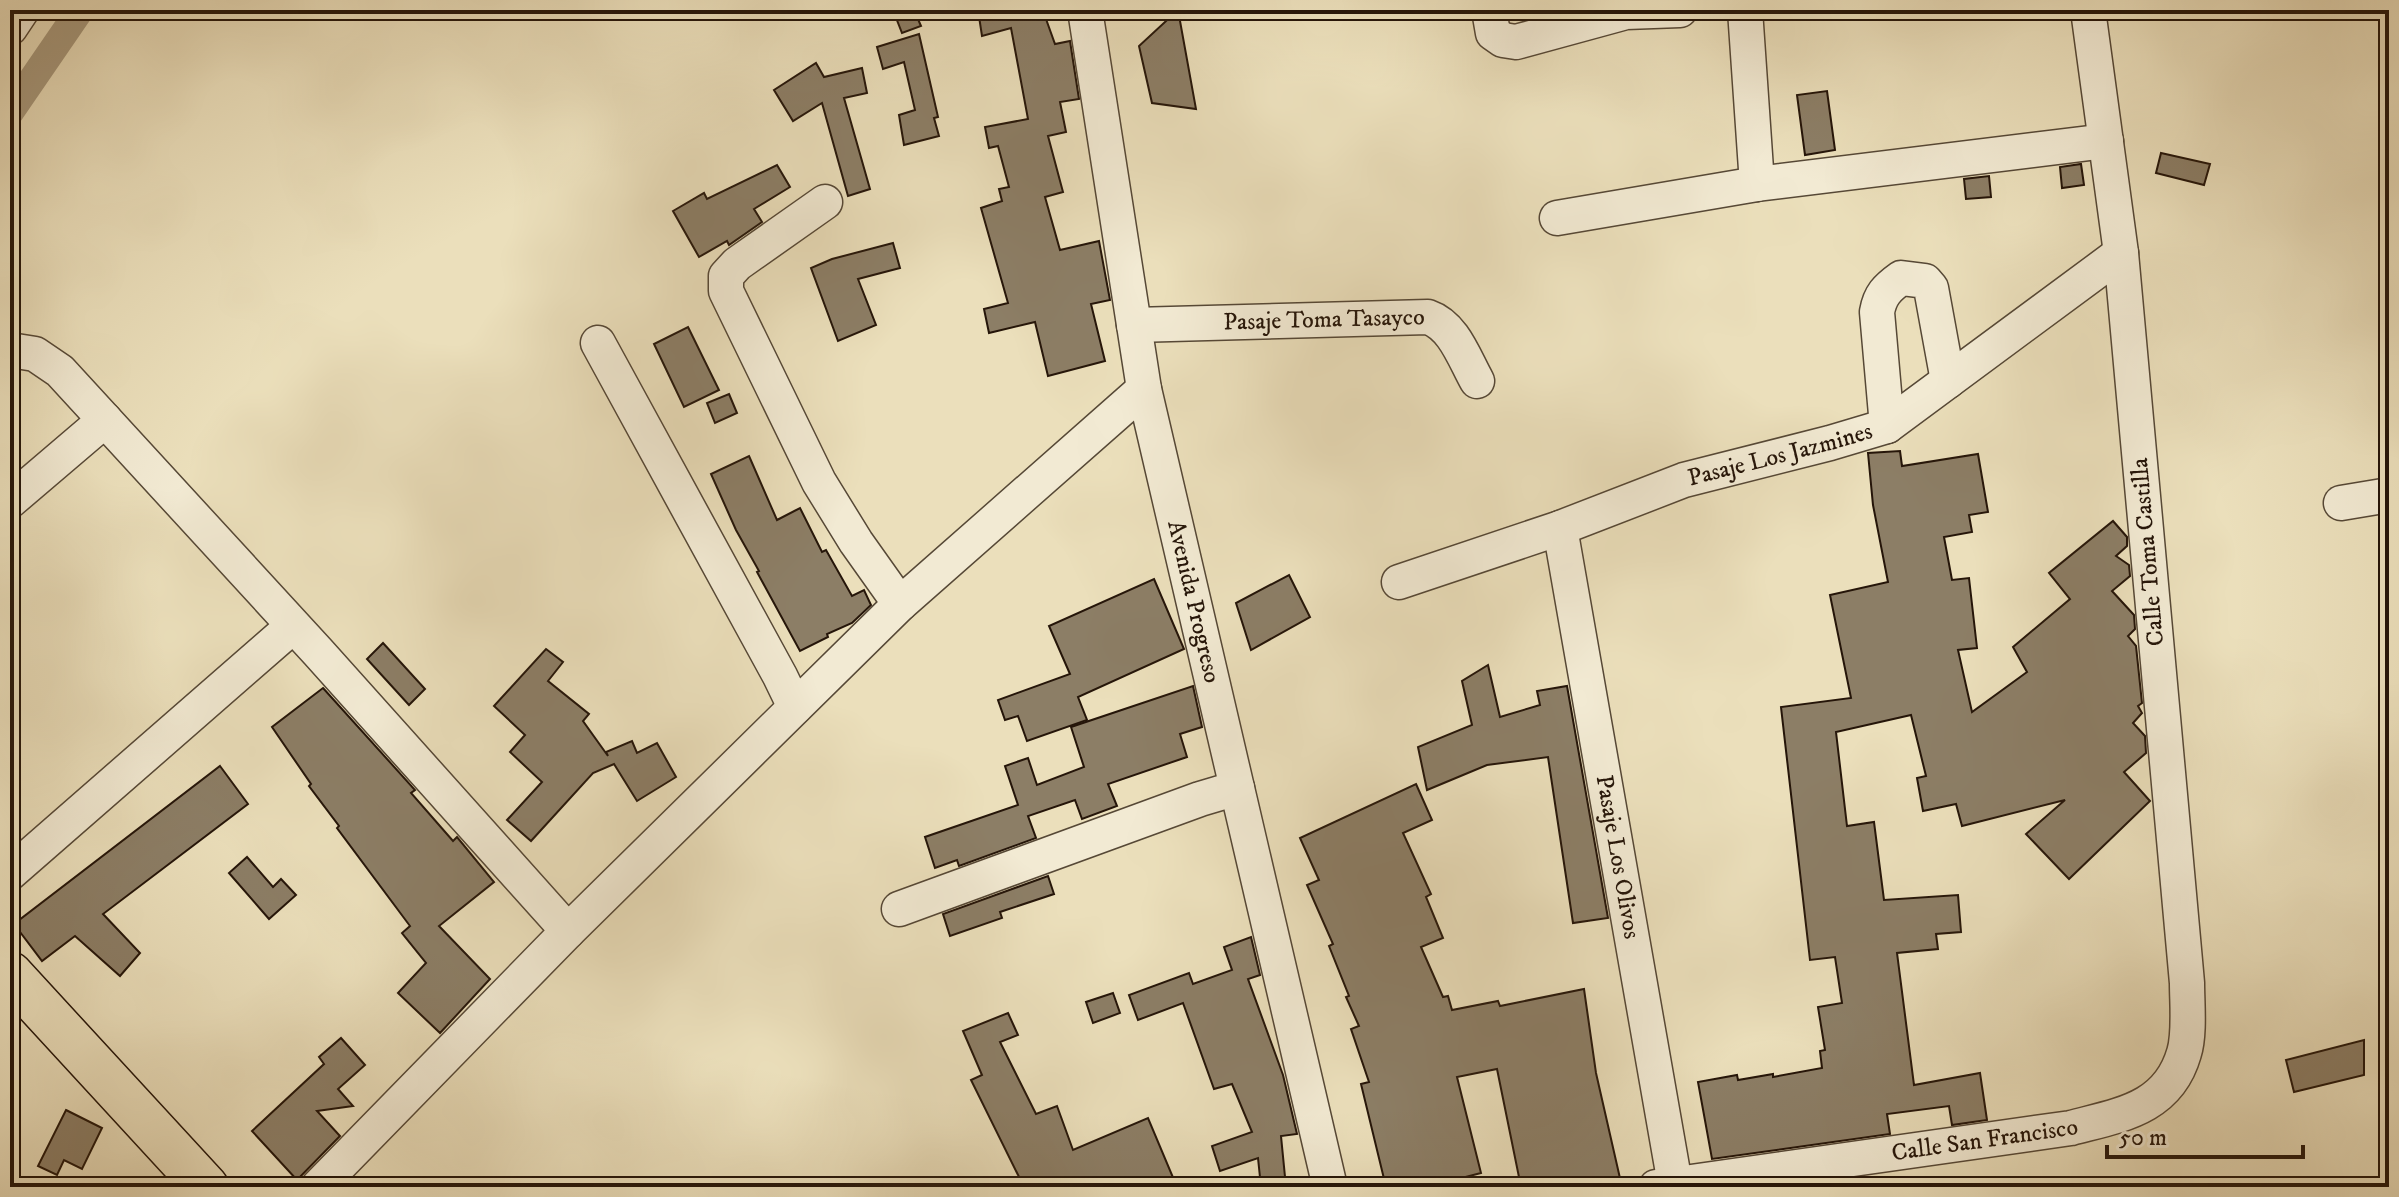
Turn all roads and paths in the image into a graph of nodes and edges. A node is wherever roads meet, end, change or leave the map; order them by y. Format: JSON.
{"nodes":[{"id":1,"x":22,"y":10,"type":"edge"},
{"id":2,"x":1085,"y":10,"type":"edge"},
{"id":3,"x":1680,"y":10,"type":"edge"},
{"id":4,"x":1745,"y":10,"type":"edge"},
{"id":5,"x":2088,"y":10,"type":"edge"},
{"id":6,"x":1489,"y":14,"type":"edge"},
{"id":7,"x":10,"y":28,"type":"edge"},
{"id":8,"x":2106,"y":141,"type":"junction"},
{"id":9,"x":1757,"y":184,"type":"junction"},
{"id":10,"x":825,"y":202,"type":"dead end"},
{"id":11,"x":1557,"y":218,"type":"dead end"},
{"id":12,"x":2121,"y":253,"type":"junction"},
{"id":13,"x":1134,"y":325,"type":"junction"},
{"id":14,"x":598,"y":343,"type":"dead end"},
{"id":15,"x":10,"y":350,"type":"edge"},
{"id":16,"x":1477,"y":381,"type":"dead end"},
{"id":17,"x":1948,"y":381,"type":"junction"},
{"id":18,"x":1144,"y":389,"type":"junction"},
{"id":19,"x":105,"y":420,"type":"junction"},
{"id":20,"x":1887,"y":426,"type":"junction"},
{"id":21,"x":2389,"y":495,"type":"edge"},
{"id":22,"x":10,"y":501,"type":"edge"},
{"id":23,"x":2341,"y":503,"type":"dead end"},
{"id":24,"x":1560,"y":528,"type":"junction"},
{"id":25,"x":1399,"y":582,"type":"dead end"},
{"id":26,"x":900,"y":604,"type":"junction"},
{"id":27,"x":293,"y":626,"type":"junction"},
{"id":28,"x":795,"y":707,"type":"junction"},
{"id":29,"x":1237,"y":788,"type":"junction"},
{"id":30,"x":10,"y":873,"type":"edge"},
{"id":31,"x":899,"y":909,"type":"dead end"},
{"id":32,"x":568,"y":931,"type":"junction"},
{"id":33,"x":10,"y":974,"type":"edge"},
{"id":34,"x":2165,"y":1091,"type":"joint"},
{"id":35,"x":1665,"y":1186,"type":"edge"},
{"id":36,"x":206,"y":1187,"type":"edge"},
{"id":37,"x":318,"y":1187,"type":"edge"},
{"id":38,"x":1330,"y":1187,"type":"edge"}],
"edges":[{"from":1,"to":7,"type":"street"},
{"from":2,"to":13,"type":"street","name":"Avenida Progreso"},
{"from":3,"to":6,"type":"street"},
{"from":4,"to":9,"type":"street"},
{"from":5,"to":8,"type":"street","name":"Calle Toma Castilla"},
{"from":8,"to":9,"type":"street"},
{"from":8,"to":12,"type":"street","name":"Calle Toma Castilla"},
{"from":9,"to":11,"type":"street"},
{"from":10,"to":26,"type":"street"},
{"from":12,"to":17,"type":"street","name":"Pasaje Los Jazmines"},
{"from":12,"to":34,"type":"street","name":"Calle Toma Castilla"},
{"from":13,"to":16,"type":"street","name":"Pasaje Toma Tasayco"},
{"from":13,"to":18,"type":"street","name":"Avenida Progreso"},
{"from":14,"to":28,"type":"street"},
{"from":15,"to":19,"type":"street"},
{"from":17,"to":20,"type":"street","name":"Pasaje Los Jazmines"},
{"from":17,"to":20,"type":"street"},
{"from":18,"to":26,"type":"street"},
{"from":18,"to":29,"type":"street","name":"Avenida Progreso"},
{"from":19,"to":22,"type":"street"},
{"from":19,"to":27,"type":"street"},
{"from":20,"to":24,"type":"street","name":"Pasaje Los Jazmines"},
{"from":21,"to":23,"type":"street"},
{"from":24,"to":25,"type":"street","name":"Pasaje Los Jazmines"},
{"from":24,"to":35,"type":"street","name":"Pasaje Los Olivos"},
{"from":26,"to":28,"type":"street"},
{"from":27,"to":30,"type":"street"},
{"from":27,"to":32,"type":"street"},
{"from":28,"to":32,"type":"street"},
{"from":29,"to":31,"type":"street"},
{"from":29,"to":38,"type":"street","name":"Avenida Progreso"},
{"from":32,"to":37,"type":"street"},
{"from":33,"to":36,"type":"main road"},
{"from":34,"to":35,"type":"street","name":"Calle San Francisco"}]}
